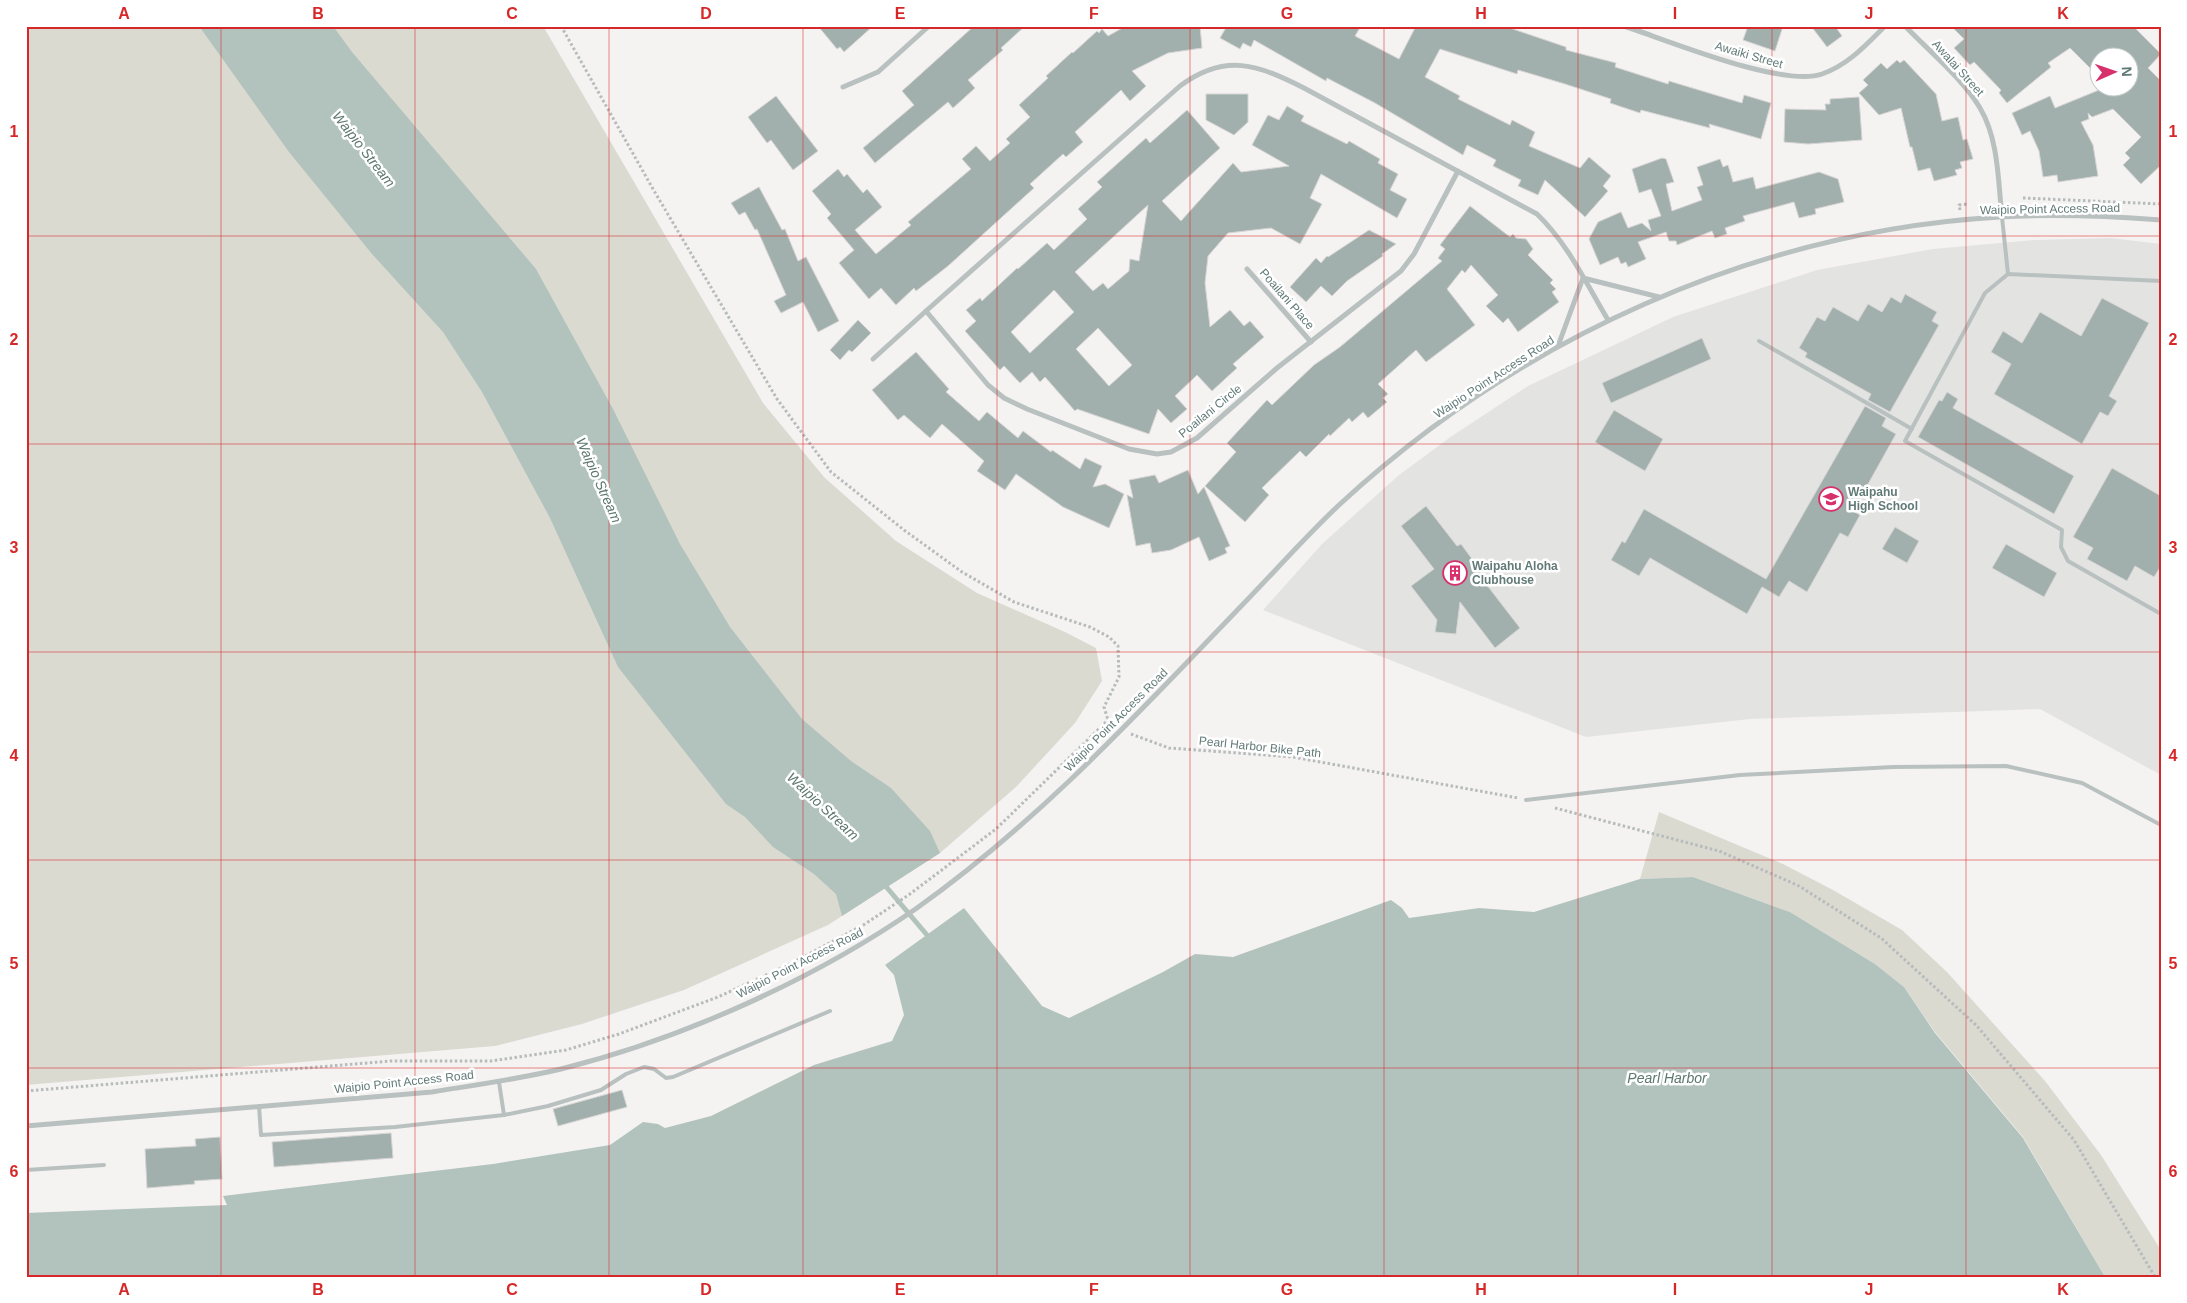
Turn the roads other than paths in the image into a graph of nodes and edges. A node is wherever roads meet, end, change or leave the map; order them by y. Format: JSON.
{"nodes":[{"id":1,"x":929,"y":26,"type":"edge"},
{"id":2,"x":1624,"y":26,"type":"edge"},
{"id":3,"x":1885,"y":26,"type":"edge"},
{"id":4,"x":1905,"y":26,"type":"edge"},
{"id":5,"x":843,"y":87,"type":"dead end"},
{"id":6,"x":1458,"y":171,"type":"junction"},
{"id":7,"x":2002,"y":217,"type":"junction"},
{"id":8,"x":2161,"y":220,"type":"edge"},
{"id":9,"x":1247,"y":269,"type":"dead end"},
{"id":10,"x":2008,"y":274,"type":"junction"},
{"id":11,"x":1583,"y":278,"type":"junction"},
{"id":12,"x":2161,"y":281,"type":"edge"},
{"id":13,"x":1660,"y":297,"type":"junction"},
{"id":14,"x":926,"y":311,"type":"junction"},
{"id":15,"x":1608,"y":320,"type":"junction"},
{"id":16,"x":1759,"y":341,"type":"dead end"},
{"id":17,"x":1311,"y":342,"type":"junction"},
{"id":18,"x":1558,"y":346,"type":"junction"},
{"id":19,"x":873,"y":358,"type":"dead end"},
{"id":20,"x":1912,"y":429,"type":"junction"},
{"id":21,"x":2161,"y":614,"type":"edge"},
{"id":22,"x":1526,"y":800,"type":"road end"},
{"id":23,"x":2161,"y":825,"type":"edge"},
{"id":24,"x":830,"y":1011,"type":"dead end"},
{"id":25,"x":498,"y":1082,"type":"junction"},
{"id":26,"x":259,"y":1106,"type":"junction"},
{"id":27,"x":504,"y":1115,"type":"junction"},
{"id":28,"x":26,"y":1126,"type":"edge"},
{"id":29,"x":104,"y":1165,"type":"dead end"},
{"id":30,"x":26,"y":1170,"type":"edge"}],
"edges":[{"from":1,"to":5,"type":"street"},
{"from":2,"to":3,"type":"street","name":"Awaiki Street"},
{"from":4,"to":7,"type":"street","name":"Awalai Street"},
{"from":6,"to":11,"type":"street"},
{"from":6,"to":14,"type":"street"},
{"from":6,"to":17,"type":"street","name":"Poailani Circle"},
{"from":7,"to":8,"type":"street","name":"Waipio Point Access Road"},
{"from":7,"to":10,"type":"lane"},
{"from":7,"to":13,"type":"street","name":"Waipio Point Access Road"},
{"from":9,"to":17,"type":"street","name":"Poailani Place"},
{"from":10,"to":12,"type":"lane"},
{"from":10,"to":20,"type":"lane"},
{"from":11,"to":13,"type":"street"},
{"from":11,"to":15,"type":"street"},
{"from":11,"to":18,"type":"street"},
{"from":13,"to":15,"type":"street","name":"Waipio Point Access Road"},
{"from":14,"to":17,"type":"street","name":"Poailani Circle"},
{"from":14,"to":19,"type":"street"},
{"from":15,"to":18,"type":"street","name":"Waipio Point Access Road"},
{"from":16,"to":20,"type":"lane"},
{"from":18,"to":25,"type":"street","name":"Waipio Point Access Road"},
{"from":20,"to":21,"type":"lane"},
{"from":22,"to":23,"type":"lane"},
{"from":24,"to":27,"type":"lane"},
{"from":25,"to":26,"type":"street","name":"Waipio Point Access Road"},
{"from":25,"to":27,"type":"lane"},
{"from":26,"to":27,"type":"lane"},
{"from":26,"to":28,"type":"street","name":"Waipio Point Access Road"},
{"from":29,"to":30,"type":"lane"}]}
